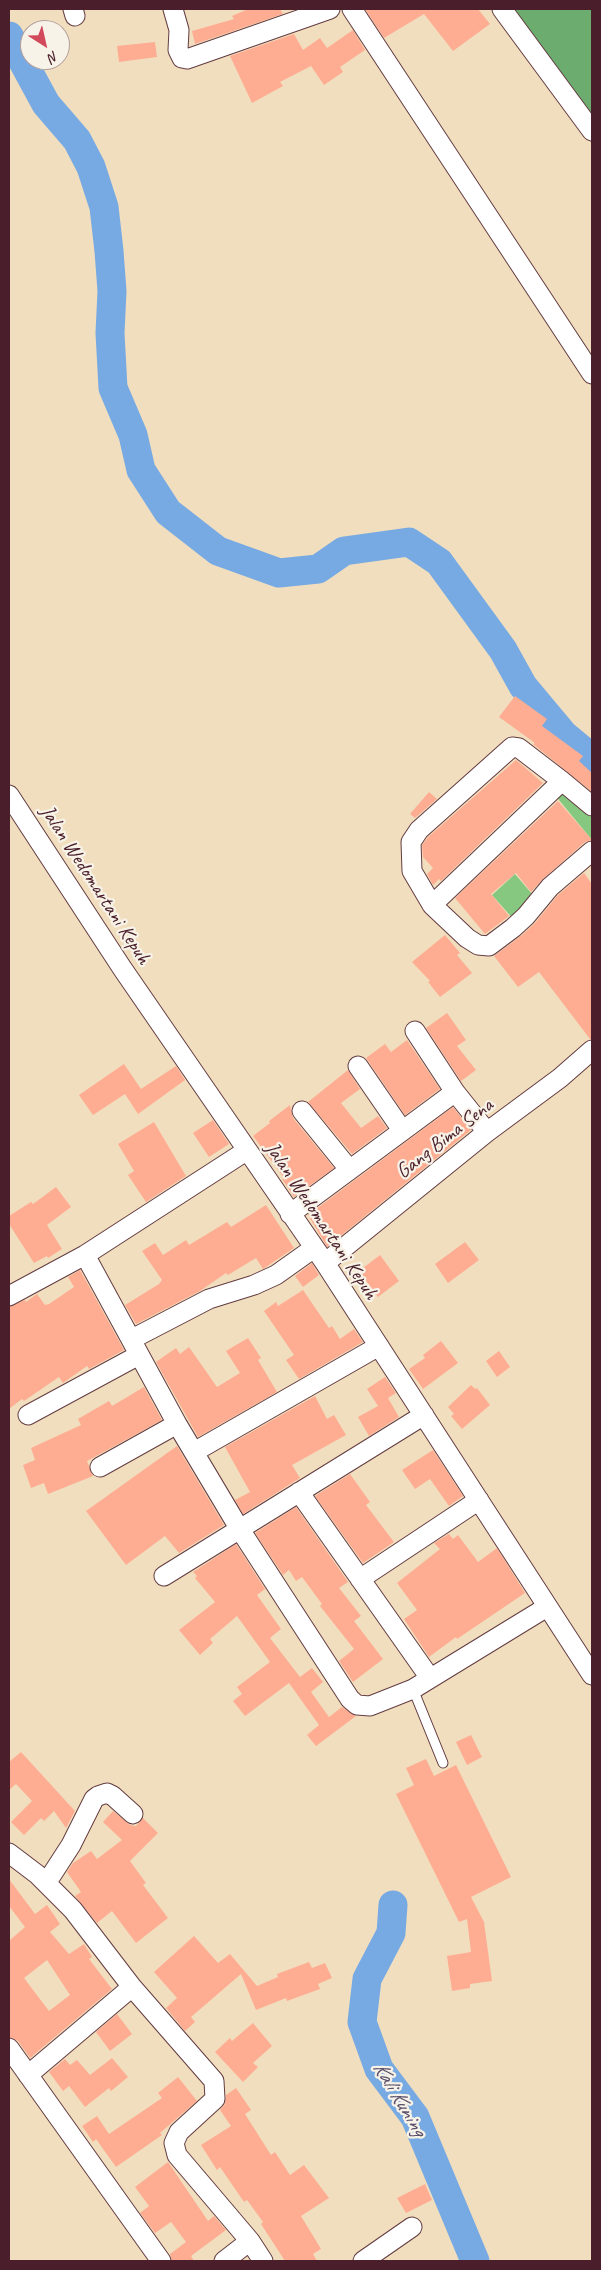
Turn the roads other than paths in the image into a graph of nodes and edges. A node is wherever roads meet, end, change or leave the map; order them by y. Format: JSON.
{"nodes":[{"id":1,"x":173,"y":9,"type":"edge"},
{"id":2,"x":330,"y":9,"type":"edge"},
{"id":3,"x":352,"y":9,"type":"edge"},
{"id":4,"x":502,"y":9,"type":"edge"},
{"id":5,"x":592,"y":131,"type":"edge"},
{"id":6,"x":592,"y":374,"type":"edge"},
{"id":7,"x":562,"y":780,"type":"junction"},
{"id":8,"x":9,"y":795,"type":"edge"},
{"id":9,"x":592,"y":806,"type":"edge"},
{"id":10,"x":592,"y":852,"type":"edge"},
{"id":11,"x":432,"y":905,"type":"junction"},
{"id":12,"x":416,"y":1031,"type":"dead end"},
{"id":13,"x":592,"y":1050,"type":"edge"},
{"id":14,"x":358,"y":1066,"type":"dead end"},
{"id":15,"x":455,"y":1092,"type":"junction"},
{"id":16,"x":302,"y":1111,"type":"dead end"},
{"id":17,"x":402,"y":1130,"type":"junction"},
{"id":18,"x":487,"y":1132,"type":"junction"},
{"id":19,"x":246,"y":1151,"type":"junction"},
{"id":20,"x":349,"y":1169,"type":"junction"},
{"id":21,"x":290,"y":1214,"type":"junction"},
{"id":22,"x":314,"y":1248,"type":"junction"},
{"id":23,"x":85,"y":1254,"type":"junction"},
{"id":24,"x":325,"y":1263,"type":"junction"},
{"id":25,"x":9,"y":1296,"type":"edge"},
{"id":26,"x":379,"y":1346,"type":"junction"},
{"id":27,"x":136,"y":1347,"type":"junction"},
{"id":28,"x":28,"y":1415,"type":"dead end"},
{"id":29,"x":424,"y":1415,"type":"junction"},
{"id":30,"x":177,"y":1424,"type":"junction"},
{"id":31,"x":194,"y":1452,"type":"junction"},
{"id":32,"x":100,"y":1467,"type":"dead end"},
{"id":33,"x":299,"y":1492,"type":"junction"},
{"id":34,"x":479,"y":1500,"type":"junction"},
{"id":35,"x":239,"y":1528,"type":"junction"},
{"id":36,"x":164,"y":1576,"type":"dead end"},
{"id":37,"x":360,"y":1579,"type":"junction"},
{"id":38,"x":547,"y":1607,"type":"junction"},
{"id":39,"x":592,"y":1675,"type":"edge"},
{"id":40,"x":430,"y":1678,"type":"junction"},
{"id":41,"x":412,"y":1688,"type":"junction"},
{"id":42,"x":443,"y":1763,"type":"dead end"},
{"id":43,"x":133,"y":1814,"type":"dead end"},
{"id":44,"x":9,"y":1853,"type":"edge"},
{"id":45,"x":46,"y":1882,"type":"junction"},
{"id":46,"x":132,"y":1987,"type":"junction"},
{"id":47,"x":9,"y":2048,"type":"edge"},
{"id":48,"x":28,"y":2075,"type":"junction"},
{"id":49,"x":412,"y":2227,"type":"dead end"},
{"id":50,"x":250,"y":2240,"type":"junction"},
{"id":51,"x":161,"y":2261,"type":"edge"},
{"id":52,"x":224,"y":2261,"type":"edge"},
{"id":53,"x":263,"y":2261,"type":"edge"},
{"id":54,"x":363,"y":2261,"type":"edge"}],
"edges":[{"from":1,"to":2,"type":"street"},
{"from":3,"to":6,"type":"street"},
{"from":4,"to":5,"type":"street"},
{"from":7,"to":9,"type":"street"},
{"from":7,"to":11,"type":"street"},
{"from":7,"to":11,"type":"street"},
{"from":8,"to":19,"type":"street","name":"Jalan Wedomartani Kepuh"},
{"from":10,"to":11,"type":"street"},
{"from":12,"to":15,"type":"street"},
{"from":13,"to":18,"type":"street","name":"Gang Bima Sena"},
{"from":14,"to":17,"type":"street"},
{"from":15,"to":17,"type":"street"},
{"from":15,"to":18,"type":"street"},
{"from":16,"to":20,"type":"street"},
{"from":17,"to":20,"type":"street"},
{"from":18,"to":24,"type":"street","name":"Gang Bima Sena"},
{"from":19,"to":21,"type":"street","name":"Jalan Wedomartani Kepuh"},
{"from":19,"to":23,"type":"street"},
{"from":20,"to":21,"type":"street"},
{"from":21,"to":22,"type":"street","name":"Jalan Wedomartani Kepuh"},
{"from":22,"to":24,"type":"street","name":"Jalan Wedomartani Kepuh"},
{"from":22,"to":27,"type":"street"},
{"from":23,"to":25,"type":"street"},
{"from":23,"to":27,"type":"street"},
{"from":24,"to":26,"type":"street","name":"Jalan Wedomartani Kepuh"},
{"from":26,"to":29,"type":"street","name":"Jalan Wedomartani Kepuh"},
{"from":26,"to":31,"type":"street"},
{"from":27,"to":28,"type":"street"},
{"from":27,"to":30,"type":"street"},
{"from":29,"to":33,"type":"street"},
{"from":29,"to":34,"type":"street","name":"Jalan Wedomartani Kepuh"},
{"from":30,"to":31,"type":"street"},
{"from":30,"to":32,"type":"street"},
{"from":31,"to":35,"type":"street"},
{"from":33,"to":35,"type":"street"},
{"from":33,"to":37,"type":"street"},
{"from":34,"to":37,"type":"street"},
{"from":34,"to":38,"type":"street","name":"Jalan Wedomartani Kepuh"},
{"from":35,"to":36,"type":"street"},
{"from":35,"to":41,"type":"street"},
{"from":37,"to":40,"type":"street"},
{"from":38,"to":39,"type":"street","name":"Jalan Wedomartani Kepuh"},
{"from":38,"to":40,"type":"street"},
{"from":40,"to":41,"type":"street"},
{"from":41,"to":42,"type":"lane"},
{"from":43,"to":45,"type":"street"},
{"from":44,"to":45,"type":"street"},
{"from":45,"to":46,"type":"street"},
{"from":46,"to":48,"type":"street"},
{"from":46,"to":50,"type":"street"},
{"from":47,"to":48,"type":"street"},
{"from":48,"to":51,"type":"street"},
{"from":49,"to":54,"type":"street"},
{"from":50,"to":52,"type":"street"},
{"from":50,"to":53,"type":"street"}]}
